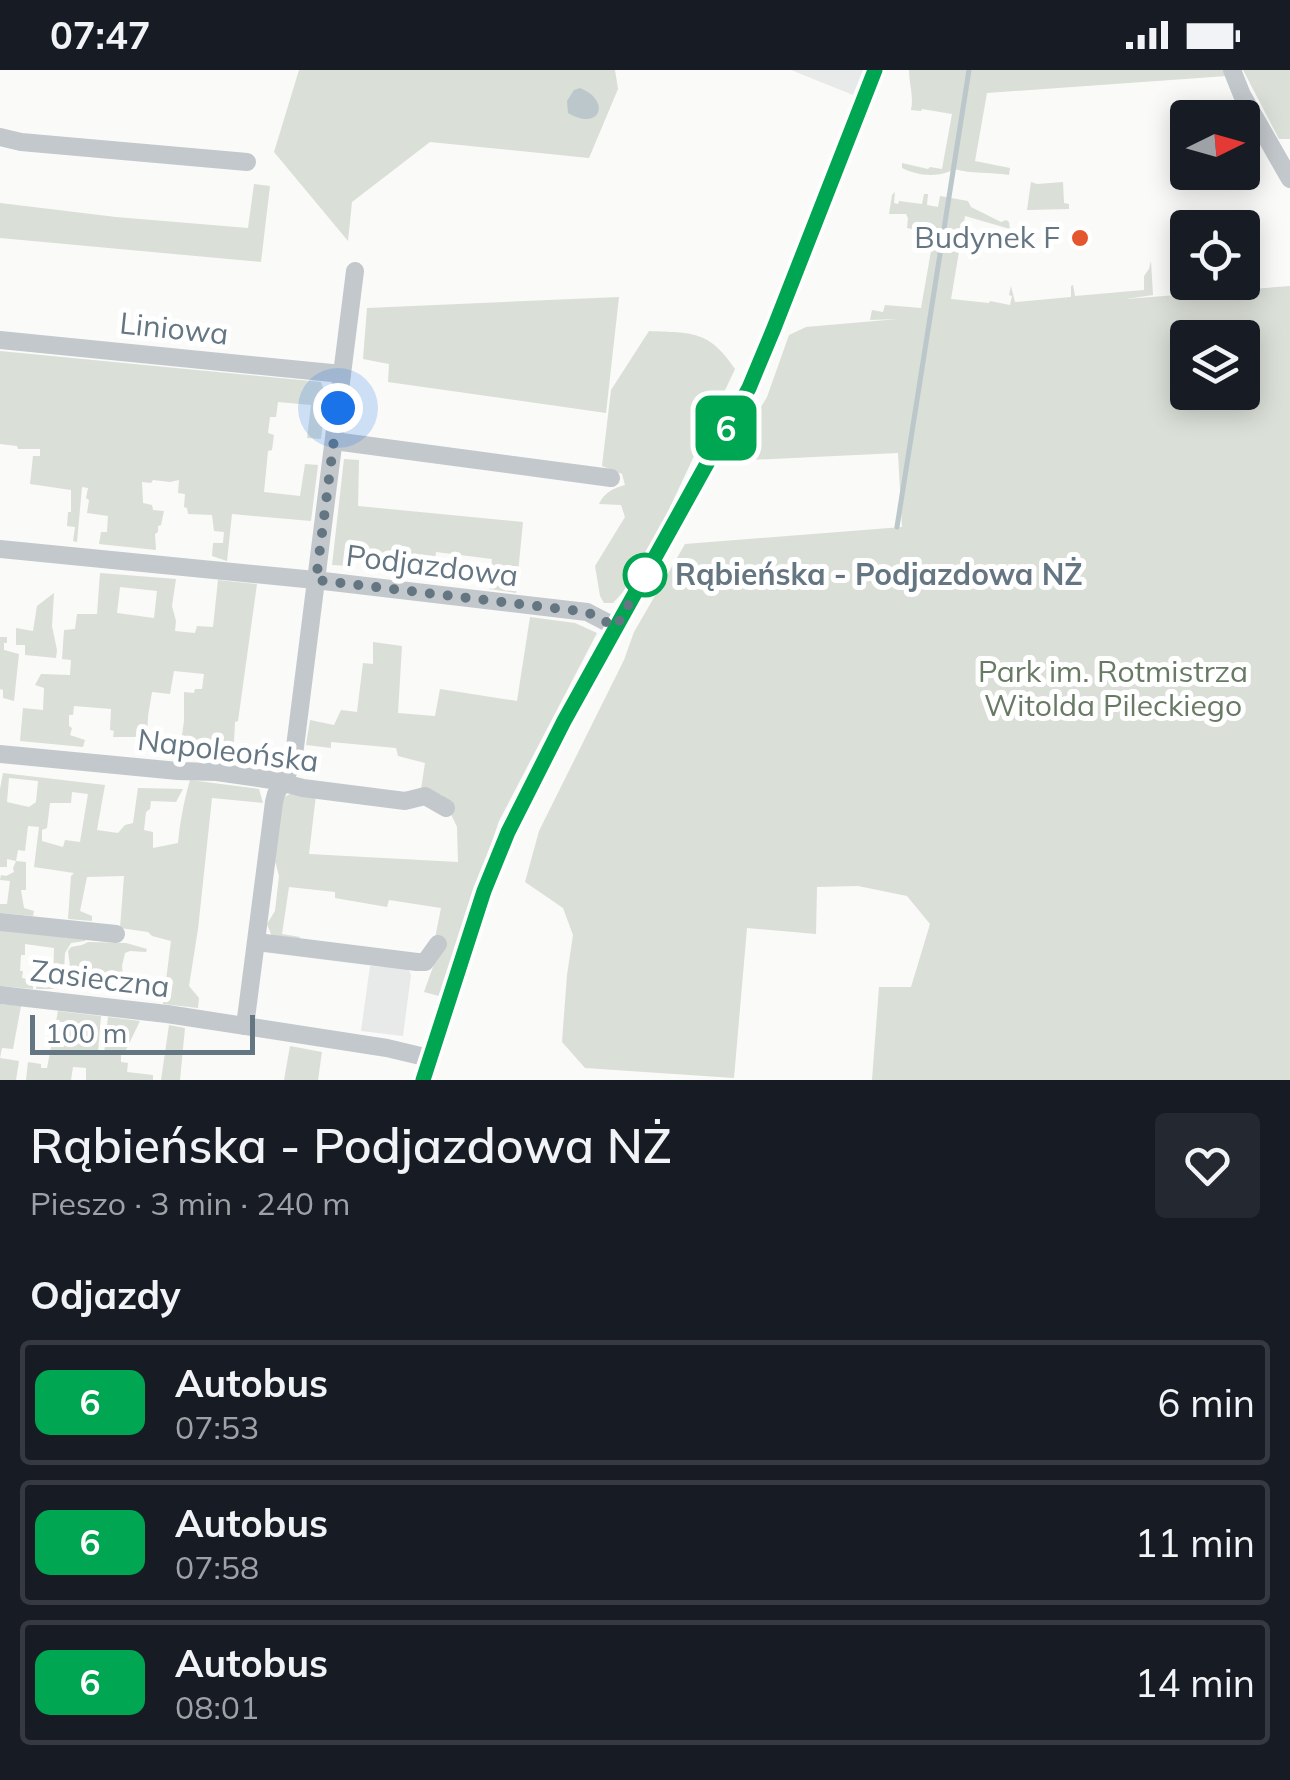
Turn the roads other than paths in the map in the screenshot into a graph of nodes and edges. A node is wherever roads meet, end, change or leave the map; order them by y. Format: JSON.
{"nodes":[{"id":1,"x":875,"y":70,"type":"edge"},
{"id":2,"x":1232,"y":70,"type":"edge"},
{"id":3,"x":0,"y":137,"type":"edge"},
{"id":4,"x":247,"y":162,"type":"dead end"},
{"id":5,"x":1290,"y":179,"type":"edge"},
{"id":6,"x":355,"y":271,"type":"dead end"},
{"id":7,"x":0,"y":340,"type":"edge"},
{"id":8,"x":342,"y":374,"type":"junction"},
{"id":9,"x":334,"y":441,"type":"junction"},
{"id":10,"x":611,"y":478,"type":"dead end"},
{"id":11,"x":0,"y":549,"type":"edge"},
{"id":12,"x":316,"y":580,"type":"junction"},
{"id":13,"x":616,"y":627,"type":"junction"},
{"id":14,"x":0,"y":754,"type":"edge"},
{"id":15,"x":283,"y":783,"type":"junction"},
{"id":16,"x":446,"y":808,"type":"dead end"},
{"id":17,"x":0,"y":922,"type":"edge"},
{"id":18,"x":116,"y":934,"type":"dead end"},
{"id":19,"x":257,"y":942,"type":"junction"},
{"id":20,"x":438,"y":944,"type":"dead end"},
{"id":21,"x":0,"y":995,"type":"edge"},
{"id":22,"x":244,"y":1026,"type":"junction"},
{"id":23,"x":429,"y":1058,"type":"junction"},
{"id":24,"x":423,"y":1080,"type":"edge"}],
"edges":[{"from":1,"to":13,"type":"street"},
{"from":2,"to":5,"type":"street"},
{"from":3,"to":4,"type":"street"},
{"from":6,"to":8,"type":"street"},
{"from":7,"to":8,"type":"street","name":"Liniowa"},
{"from":8,"to":9,"type":"street"},
{"from":9,"to":10,"type":"street"},
{"from":9,"to":12,"type":"street"},
{"from":11,"to":12,"type":"street","name":"Podjazdowa"},
{"from":12,"to":13,"type":"street","name":"Podjazdowa"},
{"from":12,"to":15,"type":"street"},
{"from":13,"to":23,"type":"street"},
{"from":14,"to":15,"type":"street","name":"Napoleońska"},
{"from":15,"to":16,"type":"street","name":"Napoleońska"},
{"from":15,"to":19,"type":"street"},
{"from":17,"to":18,"type":"street"},
{"from":19,"to":20,"type":"street"},
{"from":19,"to":22,"type":"street"},
{"from":21,"to":22,"type":"street","name":"Zasieczna"},
{"from":22,"to":23,"type":"street","name":"Zasieczna"},
{"from":23,"to":24,"type":"street"}]}
